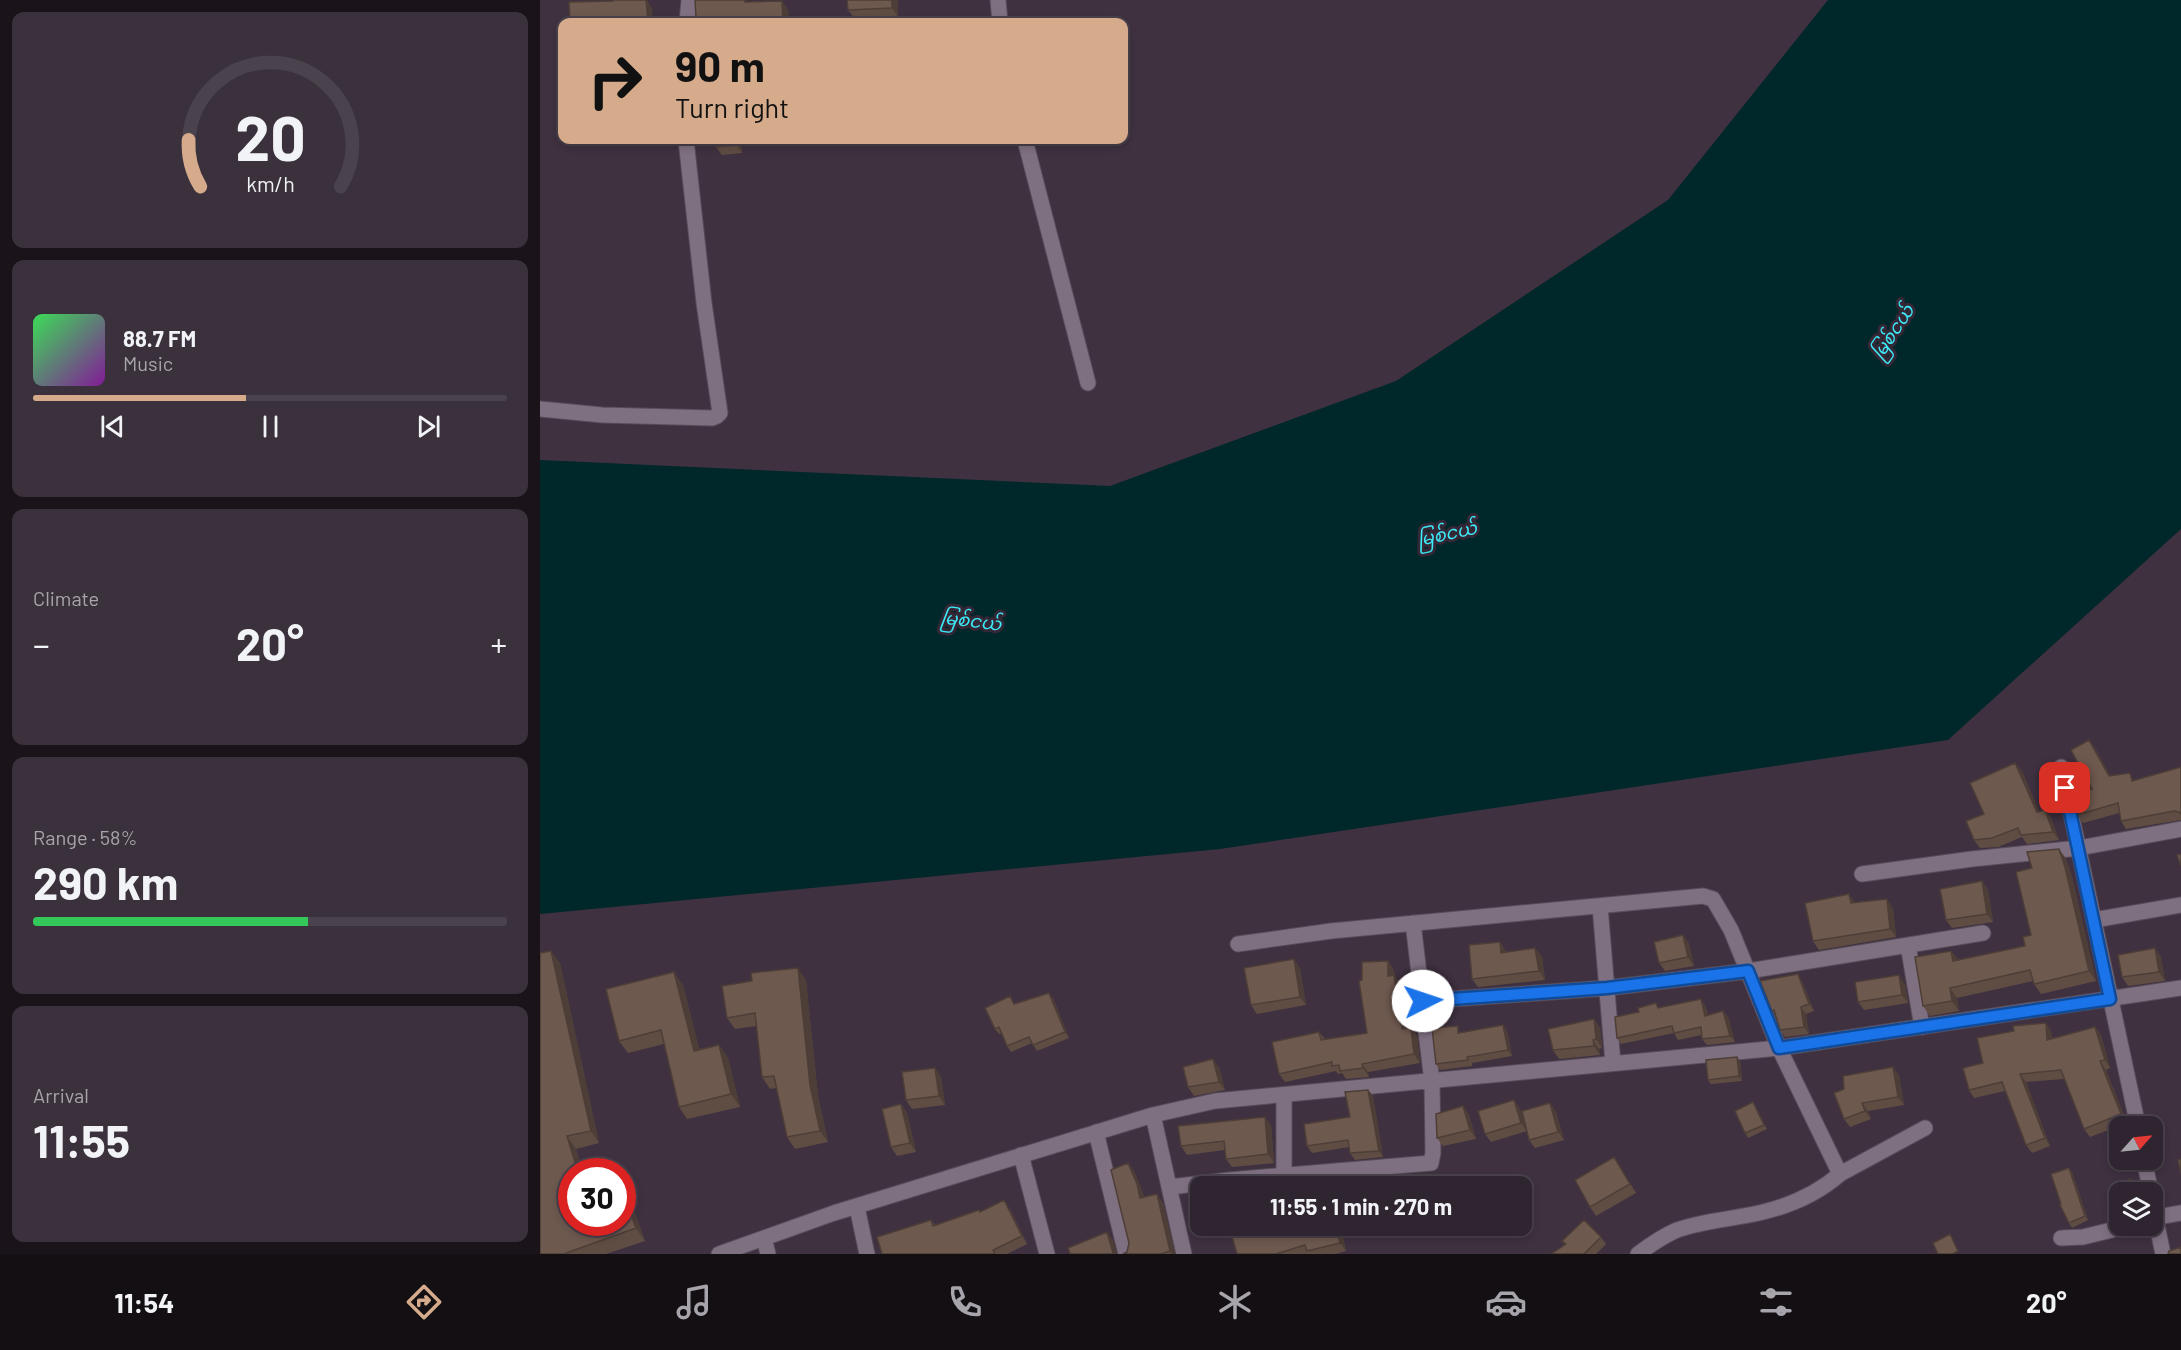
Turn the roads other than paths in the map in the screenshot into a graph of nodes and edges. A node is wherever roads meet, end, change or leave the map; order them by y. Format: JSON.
{"nodes":[{"id":1,"x":689,"y":0,"type":"edge"},
{"id":2,"x":998,"y":0,"type":"edge"},
{"id":3,"x":687,"y":18,"type":"edge"},
{"id":4,"x":1000,"y":18,"type":"edge"},
{"id":5,"x":686,"y":144,"type":"edge"},
{"id":6,"x":1026,"y":144,"type":"edge"},
{"id":7,"x":1088,"y":383,"type":"dead end"},
{"id":8,"x":540,"y":410,"type":"edge"},
{"id":9,"x":2061,"y":767,"type":"dead end"},
{"id":10,"x":2181,"y":829,"type":"edge"},
{"id":11,"x":2079,"y":848,"type":"junction"},
{"id":12,"x":1862,"y":874,"type":"dead end"},
{"id":13,"x":2181,"y":905,"type":"edge"},
{"id":14,"x":1600,"y":906,"type":"junction"},
{"id":15,"x":2094,"y":920,"type":"junction"},
{"id":16,"x":1413,"y":923,"type":"junction"},
{"id":17,"x":1983,"y":933,"type":"dead end"},
{"id":18,"x":1238,"y":944,"type":"dead end"},
{"id":19,"x":1908,"y":945,"type":"junction"},
{"id":20,"x":1748,"y":971,"type":"junction"},
{"id":21,"x":1607,"y":988,"type":"junction"},
{"id":22,"x":2181,"y":988,"type":"edge"},
{"id":23,"x":2110,"y":999,"type":"junction"},
{"id":24,"x":1423,"y":1001,"type":"junction"},
{"id":25,"x":1922,"y":1027,"type":"junction"},
{"id":26,"x":1779,"y":1048,"type":"junction"},
{"id":27,"x":1613,"y":1063,"type":"junction"},
{"id":28,"x":1432,"y":1082,"type":"junction"},
{"id":29,"x":1284,"y":1096,"type":"junction"},
{"id":30,"x":1153,"y":1115,"type":"junction"},
{"id":31,"x":2136,"y":1116,"type":"edge"},
{"id":32,"x":1925,"y":1128,"type":"dead end"},
{"id":33,"x":1096,"y":1132,"type":"junction"},
{"id":34,"x":1021,"y":1155,"type":"junction"},
{"id":35,"x":1840,"y":1174,"type":"junction"},
{"id":36,"x":1284,"y":1175,"type":"junction"},
{"id":37,"x":1170,"y":1187,"type":"junction"},
{"id":38,"x":857,"y":1207,"type":"junction"},
{"id":39,"x":2181,"y":1213,"type":"edge"},
{"id":40,"x":2163,"y":1216,"type":"edge"},
{"id":41,"x":2109,"y":1231,"type":"edge"},
{"id":42,"x":2158,"y":1236,"type":"edge"},
{"id":43,"x":764,"y":1238,"type":"junction"},
{"id":44,"x":2061,"y":1238,"type":"dead end"},
{"id":45,"x":719,"y":1254,"type":"edge"},
{"id":46,"x":768,"y":1254,"type":"edge"},
{"id":47,"x":867,"y":1254,"type":"edge"},
{"id":48,"x":1047,"y":1254,"type":"edge"},
{"id":49,"x":1126,"y":1254,"type":"edge"},
{"id":50,"x":1184,"y":1254,"type":"edge"},
{"id":51,"x":1638,"y":1254,"type":"edge"},
{"id":52,"x":2163,"y":1254,"type":"edge"}],
"edges":[{"from":1,"to":3,"type":"street"},
{"from":2,"to":4,"type":"street"},
{"from":5,"to":8,"type":"street"},
{"from":6,"to":7,"type":"street"},
{"from":9,"to":11,"type":"street"},
{"from":10,"to":11,"type":"street"},
{"from":11,"to":12,"type":"street"},
{"from":11,"to":15,"type":"street"},
{"from":13,"to":15,"type":"street"},
{"from":14,"to":16,"type":"street"},
{"from":14,"to":20,"type":"street"},
{"from":14,"to":21,"type":"street"},
{"from":15,"to":23,"type":"street"},
{"from":16,"to":18,"type":"street"},
{"from":16,"to":24,"type":"street"},
{"from":17,"to":19,"type":"street"},
{"from":19,"to":20,"type":"street"},
{"from":19,"to":25,"type":"street"},
{"from":20,"to":21,"type":"street"},
{"from":20,"to":26,"type":"street"},
{"from":21,"to":24,"type":"street"},
{"from":21,"to":27,"type":"street"},
{"from":22,"to":23,"type":"street"},
{"from":23,"to":25,"type":"street"},
{"from":23,"to":31,"type":"street"},
{"from":24,"to":28,"type":"street"},
{"from":25,"to":26,"type":"street"},
{"from":26,"to":27,"type":"street"},
{"from":26,"to":35,"type":"street"},
{"from":27,"to":28,"type":"street"},
{"from":28,"to":29,"type":"street"},
{"from":28,"to":36,"type":"street"},
{"from":29,"to":30,"type":"street"},
{"from":29,"to":36,"type":"street"},
{"from":30,"to":33,"type":"street"},
{"from":30,"to":37,"type":"street"},
{"from":32,"to":35,"type":"street"},
{"from":33,"to":34,"type":"street"},
{"from":33,"to":49,"type":"street"},
{"from":34,"to":38,"type":"street"},
{"from":34,"to":48,"type":"street"},
{"from":35,"to":51,"type":"street"},
{"from":36,"to":37,"type":"street"},
{"from":37,"to":50,"type":"street"},
{"from":38,"to":43,"type":"street"},
{"from":38,"to":47,"type":"street"},
{"from":39,"to":40,"type":"street"},
{"from":41,"to":44,"type":"street"},
{"from":42,"to":52,"type":"street"},
{"from":43,"to":45,"type":"street"},
{"from":43,"to":46,"type":"street"}]}
